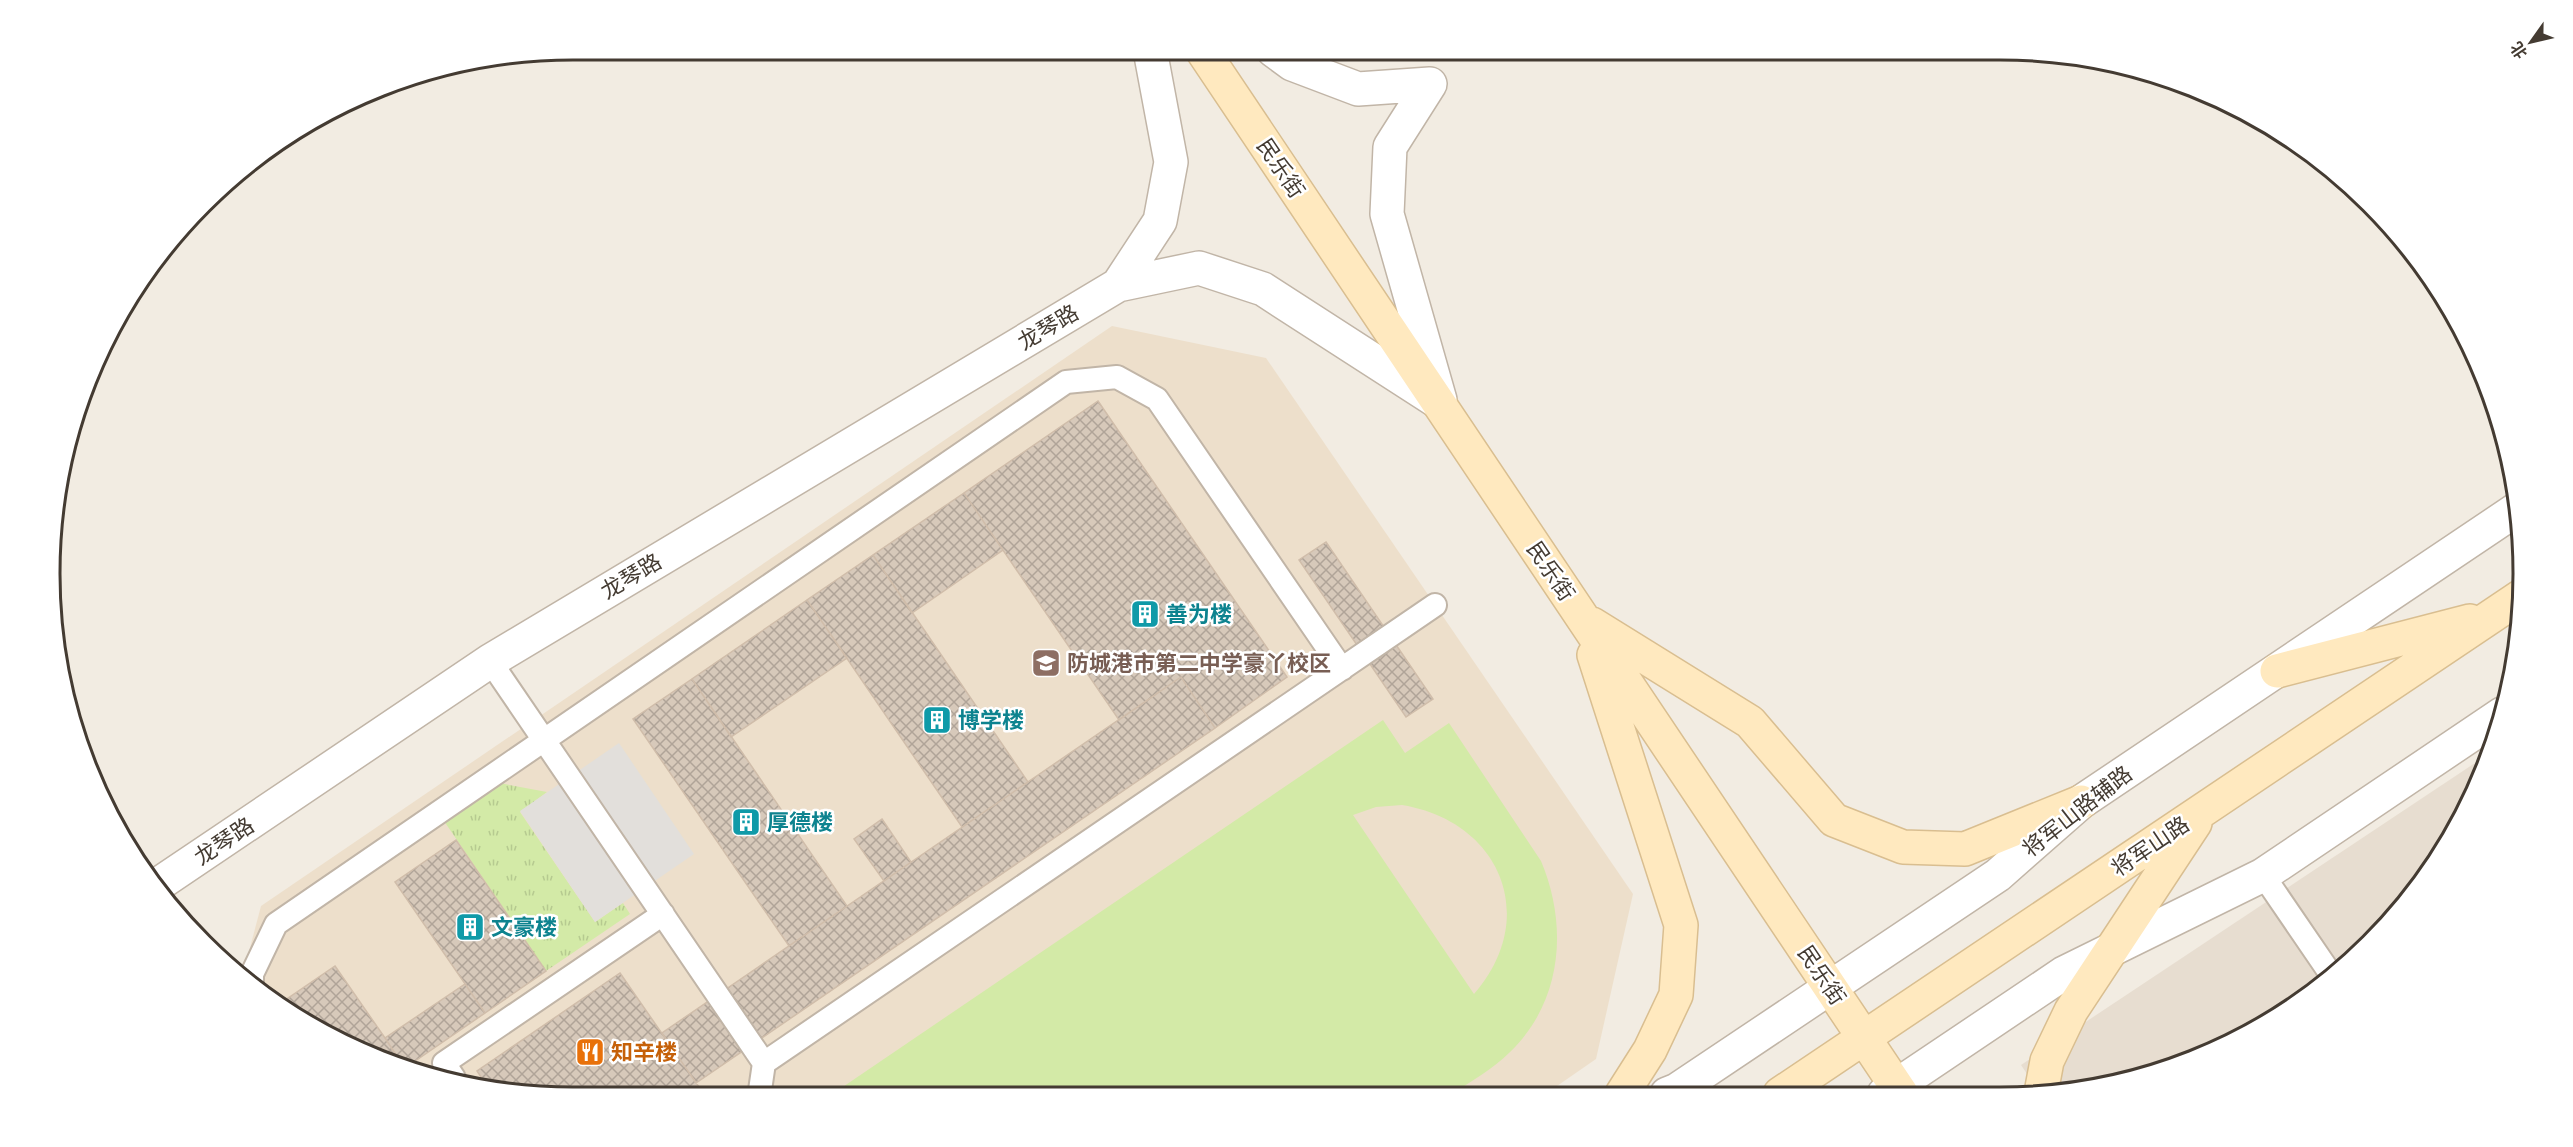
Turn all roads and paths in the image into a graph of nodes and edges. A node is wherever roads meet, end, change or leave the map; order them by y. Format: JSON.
{"nodes":[{"id":1,"x":1152,"y":60,"type":"edge"},
{"id":2,"x":1209,"y":60,"type":"edge"},
{"id":3,"x":1287,"y":60,"type":"edge"},
{"id":4,"x":1118,"y":285,"type":"junction"},
{"id":5,"x":1440,"y":405,"type":"junction"},
{"id":6,"x":2510,"y":514,"type":"edge"},
{"id":7,"x":1435,"y":605,"type":"dead end"},
{"id":8,"x":2508,"y":606,"type":"edge"},
{"id":9,"x":1583,"y":618,"type":"junction"},
{"id":10,"x":490,"y":661,"type":"junction"},
{"id":11,"x":1342,"y":669,"type":"junction"},
{"id":12,"x":2277,"y":671,"type":"junction"},
{"id":13,"x":2491,"y":723,"type":"edge"},
{"id":14,"x":544,"y":740,"type":"junction"},
{"id":15,"x":2081,"y":802,"type":"junction"},
{"id":16,"x":2203,"y":810,"type":"junction"},
{"id":17,"x":2263,"y":875,"type":"junction"},
{"id":18,"x":163,"y":881,"type":"edge"},
{"id":19,"x":663,"y":914,"type":"junction"},
{"id":20,"x":2111,"y":950,"type":"junction"},
{"id":21,"x":2331,"y":966,"type":"edge"},
{"id":22,"x":252,"y":974,"type":"edge"},
{"id":23,"x":1830,"y":987,"type":"junction"},
{"id":24,"x":1864,"y":1037,"type":"junction"},
{"id":25,"x":765,"y":1063,"type":"junction"},
{"id":26,"x":450,"y":1072,"type":"edge"},
{"id":27,"x":2042,"y":1085,"type":"edge"},
{"id":28,"x":761,"y":1087,"type":"edge"},
{"id":29,"x":1626,"y":1087,"type":"edge"},
{"id":30,"x":1681,"y":1087,"type":"edge"},
{"id":31,"x":1790,"y":1087,"type":"edge"},
{"id":32,"x":1891,"y":1087,"type":"edge"},
{"id":33,"x":1899,"y":1087,"type":"edge"}],
"edges":[{"from":1,"to":4,"type":"street"},
{"from":2,"to":5,"type":"street","name":"民乐街"},
{"from":3,"to":5,"type":"street"},
{"from":4,"to":5,"type":"street"},
{"from":4,"to":10,"type":"street","name":"龙琴路"},
{"from":5,"to":9,"type":"street","name":"民乐街"},
{"from":6,"to":12,"type":"street","name":"将军山路辅路"},
{"from":7,"to":11,"type":"lane"},
{"from":8,"to":12,"type":"street"},
{"from":8,"to":16,"type":"street","name":"将军山路"},
{"from":9,"to":15,"type":"street"},
{"from":9,"to":23,"type":"street","name":"民乐街"},
{"from":9,"to":29,"type":"street"},
{"from":10,"to":14,"type":"lane"},
{"from":10,"to":18,"type":"street","name":"龙琴路"},
{"from":11,"to":14,"type":"lane"},
{"from":11,"to":25,"type":"lane"},
{"from":12,"to":15,"type":"street","name":"将军山路辅路"},
{"from":13,"to":17,"type":"street"},
{"from":14,"to":19,"type":"lane"},
{"from":14,"to":22,"type":"lane"},
{"from":15,"to":23,"type":"street","name":"将军山路辅路"},
{"from":16,"to":20,"type":"street"},
{"from":16,"to":24,"type":"street","name":"将军山路"},
{"from":17,"to":20,"type":"street"},
{"from":17,"to":21,"type":"lane"},
{"from":19,"to":25,"type":"lane"},
{"from":19,"to":26,"type":"lane"},
{"from":20,"to":27,"type":"street"},
{"from":20,"to":33,"type":"street"},
{"from":23,"to":24,"type":"street","name":"民乐街"},
{"from":23,"to":30,"type":"street","name":"将军山路辅路"},
{"from":24,"to":31,"type":"street","name":"将军山路"},
{"from":24,"to":32,"type":"street","name":"民乐街"},
{"from":25,"to":28,"type":"lane"}]}
